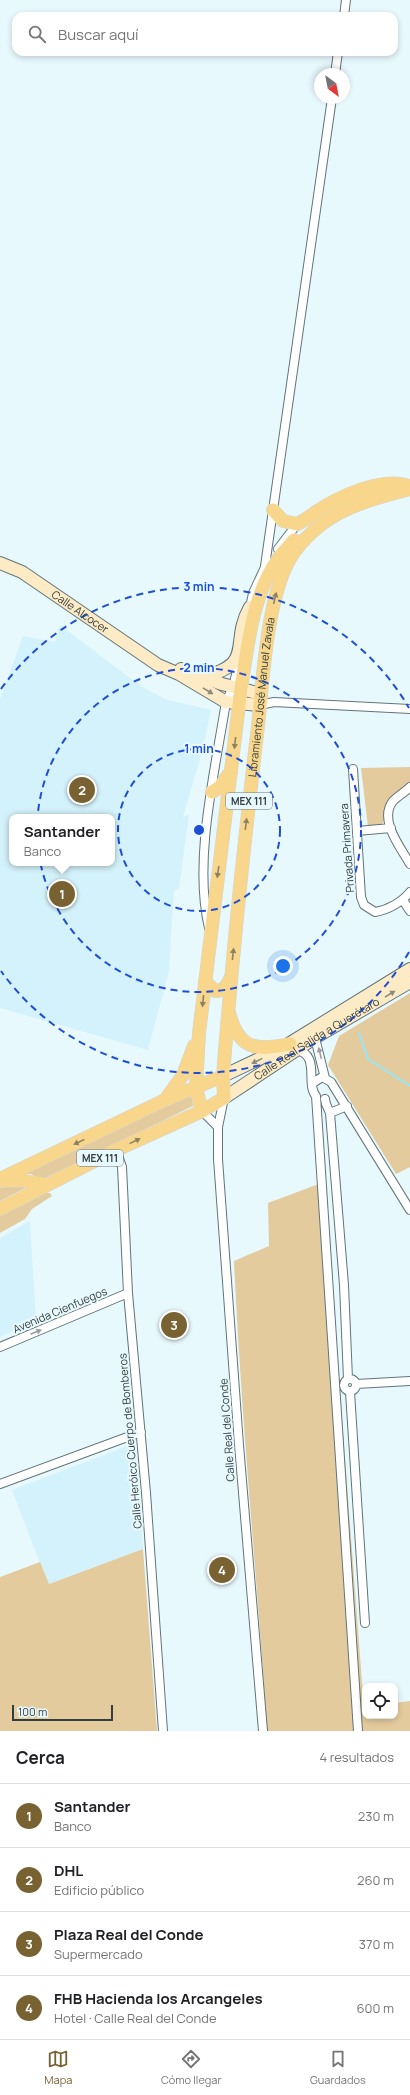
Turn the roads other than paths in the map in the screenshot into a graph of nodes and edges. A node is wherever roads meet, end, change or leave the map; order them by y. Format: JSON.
{"nodes":[{"id":1,"x":346,"y":0,"type":"edge"},
{"id":2,"x":344,"y":12,"type":"edge"},
{"id":3,"x":337,"y":56,"type":"edge"},
{"id":4,"x":336,"y":68,"type":"edge"},
{"id":5,"x":331,"y":104,"type":"edge"},
{"id":6,"x":409,"y":486,"type":"edge"},
{"id":7,"x":274,"y":510,"type":"junction"},
{"id":8,"x":297,"y":524,"type":"junction"},
{"id":9,"x":0,"y":563,"type":"edge"},
{"id":10,"x":265,"y":566,"type":"junction"},
{"id":11,"x":250,"y":607,"type":"junction"},
{"id":12,"x":158,"y":665,"type":"junction"},
{"id":13,"x":202,"y":677,"type":"junction"},
{"id":14,"x":237,"y":687,"type":"junction"},
{"id":15,"x":260,"y":699,"type":"junction"},
{"id":16,"x":232,"y":703,"type":"junction"},
{"id":17,"x":410,"y":709,"type":"edge"},
{"id":18,"x":232,"y":769,"type":"junction"},
{"id":19,"x":353,"y":769,"type":"dead end"},
{"id":20,"x":410,"y":787,"type":"edge"},
{"id":21,"x":212,"y":792,"type":"junction"},
{"id":22,"x":391,"y":828,"type":"junction"},
{"id":23,"x":357,"y":831,"type":"junction"},
{"id":24,"x":410,"y":864,"type":"edge"},
{"id":25,"x":410,"y":892,"type":"edge"},
{"id":26,"x":403,"y":900,"type":"junction"},
{"id":27,"x":410,"y":912,"type":"edge"},
{"id":28,"x":210,"y":935,"type":"junction"},
{"id":29,"x":410,"y":969,"type":"edge"},
{"id":30,"x":231,"y":977,"type":"junction"},
{"id":31,"x":205,"y":980,"type":"junction"},
{"id":32,"x":410,"y":982,"type":"edge"},
{"id":33,"x":228,"y":1008,"type":"junction"},
{"id":34,"x":199,"y":1033,"type":"junction"},
{"id":35,"x":314,"y":1034,"type":"junction"},
{"id":36,"x":293,"y":1047,"type":"junction"},
{"id":37,"x":223,"y":1076,"type":"junction"},
{"id":38,"x":325,"y":1078,"type":"junction"},
{"id":39,"x":313,"y":1083,"type":"junction"},
{"id":40,"x":333,"y":1085,"type":"junction"},
{"id":41,"x":196,"y":1088,"type":"junction"},
{"id":42,"x":316,"y":1096,"type":"junction"},
{"id":43,"x":224,"y":1098,"type":"junction"},
{"id":44,"x":327,"y":1098,"type":"junction"},
{"id":45,"x":165,"y":1100,"type":"junction"},
{"id":46,"x":345,"y":1102,"type":"junction"},
{"id":47,"x":202,"y":1111,"type":"junction"},
{"id":48,"x":330,"y":1113,"type":"junction"},
{"id":49,"x":218,"y":1127,"type":"junction"},
{"id":50,"x":116,"y":1150,"type":"junction"},
{"id":51,"x":1,"y":1177,"type":"edge"},
{"id":52,"x":46,"y":1185,"type":"junction"},
{"id":53,"x":0,"y":1209,"type":"edge"},
{"id":54,"x":410,"y":1210,"type":"edge"},
{"id":55,"x":128,"y":1293,"type":"junction"},
{"id":56,"x":0,"y":1347,"type":"edge"},
{"id":57,"x":410,"y":1380,"type":"edge"},
{"id":58,"x":352,"y":1382,"type":"junction"},
{"id":59,"x":141,"y":1432,"type":"junction"},
{"id":60,"x":0,"y":1484,"type":"edge"},
{"id":61,"x":365,"y":1622,"type":"dead end"},
{"id":62,"x":163,"y":1731,"type":"edge"},
{"id":63,"x":263,"y":1731,"type":"edge"},
{"id":64,"x":358,"y":1731,"type":"edge"}],
"edges":[{"from":1,"to":2,"type":"street"},
{"from":3,"to":4,"type":"street"},
{"from":5,"to":7,"type":"street"},
{"from":6,"to":8,"type":"main road"},
{"from":6,"to":14,"type":"main road","name":"Libramiento José Manuel Zavala","number":"MEX 111"},
{"from":15,"to":6,"type":"main road","name":"Libramiento José Manuel Zavala","number":"MEX 111","one_way":true},
{"from":7,"to":8,"type":"main road"},
{"from":7,"to":10,"type":"street"},
{"from":8,"to":10,"type":"street"},
{"from":9,"to":12,"type":"street","name":"Calle Alcocer"},
{"from":10,"to":11,"type":"street"},
{"from":11,"to":13,"type":"street"},
{"from":11,"to":14,"type":"street"},
{"from":12,"to":13,"type":"street","name":"Calle Alcocer"},
{"from":12,"to":16,"type":"street","name":"Calle Alcocer","one_way":true},
{"from":13,"to":14,"type":"street","name":"Calle Alcocer"},
{"from":14,"to":15,"type":"street","name":"Calle Alcocer"},
{"from":14,"to":16,"type":"main road","name":"Libramiento José Manuel Zavala","number":"MEX 111"},
{"from":15,"to":16,"type":"street","name":"Calle Alcocer"},
{"from":15,"to":17,"type":"street"},
{"from":30,"to":15,"type":"main road","name":"Libramiento José Manuel Zavala","number":"MEX 111","one_way":true},
{"from":16,"to":18,"type":"main road","name":"Libramiento José Manuel Zavala","number":"MEX 111","one_way":true},
{"from":16,"to":21,"type":"street"},
{"from":18,"to":21,"type":"main road"},
{"from":18,"to":28,"type":"main road","name":"Libramiento José Manuel Zavala","number":"MEX 111","one_way":true},
{"from":19,"to":23,"type":"street","name":"Privada Primavera"},
{"from":20,"to":22,"type":"street"},
{"from":21,"to":28,"type":"street"},
{"from":22,"to":23,"type":"street"},
{"from":22,"to":24,"type":"street"},
{"from":23,"to":26,"type":"street","name":"Privada Primavera"},
{"from":25,"to":26,"type":"street","name":"Privada Primavera"},
{"from":26,"to":27,"type":"street"},
{"from":28,"to":31,"type":"main road","name":"Libramiento José Manuel Zavala","number":"MEX 111"},
{"from":29,"to":35,"type":"street","name":"Calle Real Salida a Querétaro"},
{"from":30,"to":31,"type":"main road"},
{"from":30,"to":33,"type":"main road","name":"Libramiento José Manuel Zavala","number":"MEX 111"},
{"from":31,"to":34,"type":"main road","name":"Libramiento José Manuel Zavala","number":"MEX 111","one_way":true},
{"from":35,"to":32,"type":"street","name":"Calle Real Salida a Querétaro","one_way":true},
{"from":33,"to":36,"type":"main road"},
{"from":33,"to":37,"type":"main road","name":"Libramiento José Manuel Zavala","number":"MEX 111"},
{"from":34,"to":41,"type":"main road","number":"MEX 111"},
{"from":34,"to":45,"type":"main road","number":"MEX 111"},
{"from":35,"to":36,"type":"street","name":"Calle Real Salida a Querétaro"},
{"from":38,"to":35,"type":"street","one_way":true},
{"from":36,"to":37,"type":"street","name":"Calle Real Salida a Querétaro","one_way":true},
{"from":36,"to":39,"type":"street"},
{"from":36,"to":43,"type":"street","name":"Calle Real Salida a Querétaro"},
{"from":37,"to":41,"type":"main road","number":"MEX 111"},
{"from":37,"to":43,"type":"main road","number":"MEX 111"},
{"from":38,"to":39,"type":"street"},
{"from":38,"to":40,"type":"street"},
{"from":39,"to":42,"type":"street"},
{"from":40,"to":44,"type":"street"},
{"from":40,"to":46,"type":"street"},
{"from":41,"to":45,"type":"main road","number":"MEX 111"},
{"from":41,"to":47,"type":"main road","number":"MEX 111"},
{"from":42,"to":44,"type":"street"},
{"from":42,"to":64,"type":"street"},
{"from":43,"to":47,"type":"main road","number":"MEX 111"},
{"from":43,"to":49,"type":"street","name":"Calle Real del Conde"},
{"from":44,"to":46,"type":"street"},
{"from":44,"to":48,"type":"street"},
{"from":45,"to":51,"type":"main road","number":"MEX 111","one_way":true},
{"from":46,"to":48,"type":"street"},
{"from":46,"to":54,"type":"street"},
{"from":47,"to":49,"type":"street"},
{"from":50,"to":47,"type":"main road","number":"MEX 111","one_way":true},
{"from":48,"to":58,"type":"street"},
{"from":49,"to":63,"type":"street","name":"Calle Real del Conde"},
{"from":50,"to":52,"type":"main road","number":"MEX 111"},
{"from":50,"to":55,"type":"street","name":"Calle Heróico Cuerpo de Bomberos"},
{"from":51,"to":52,"type":"main road"},
{"from":52,"to":53,"type":"main road","number":"MEX 111"},
{"from":56,"to":55,"type":"street","name":"Avenida Cienfuegos","one_way":true},
{"from":55,"to":59,"type":"street","name":"Calle Heróico Cuerpo de Bomberos"},
{"from":57,"to":58,"type":"street"},
{"from":58,"to":61,"type":"street"},
{"from":59,"to":60,"type":"street"},
{"from":59,"to":62,"type":"street","name":"Calle Heróico Cuerpo de Bomberos"}]}
